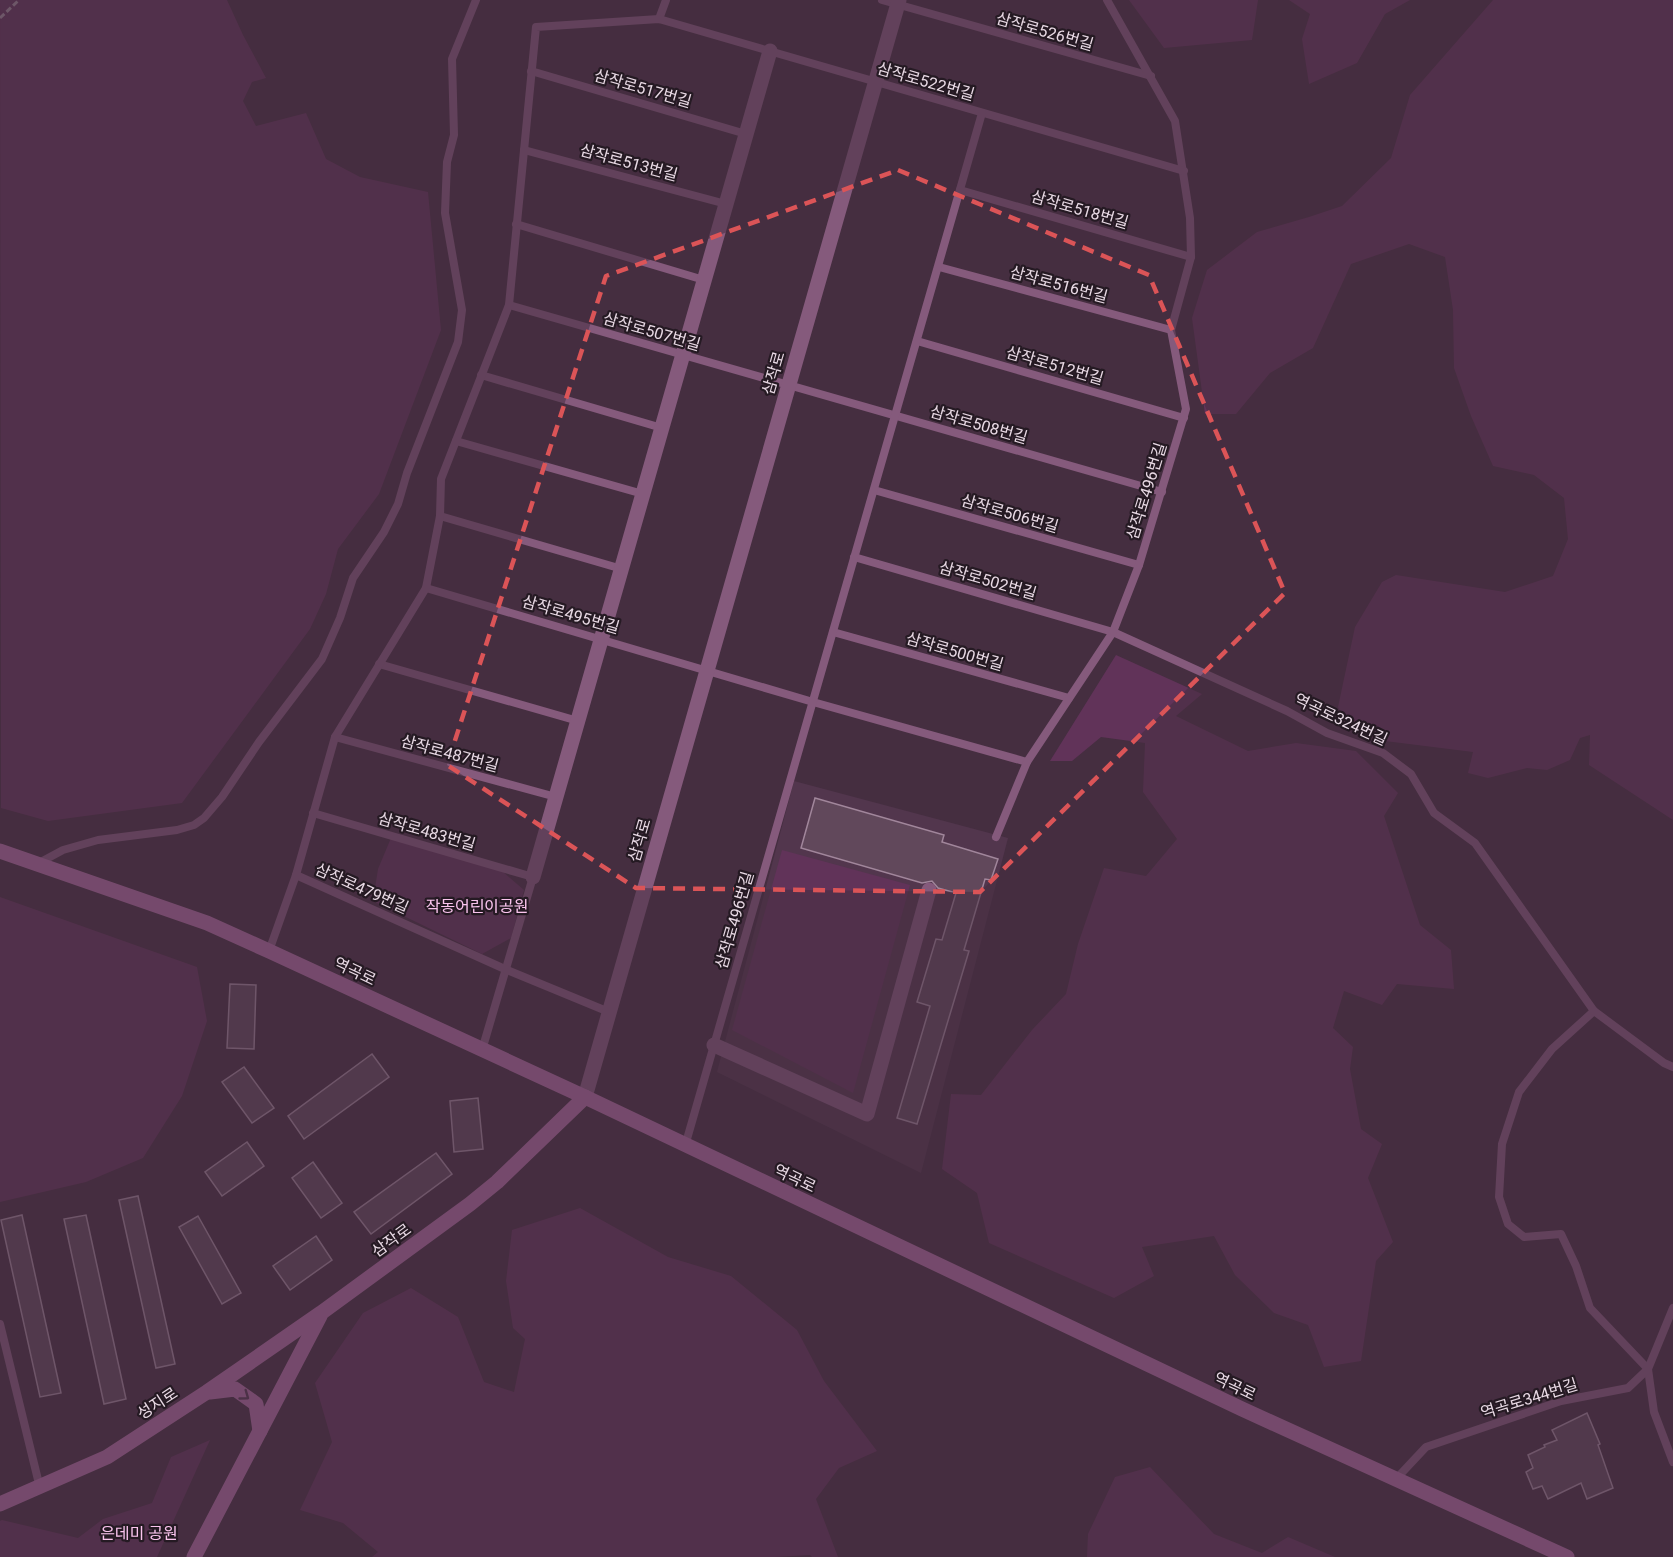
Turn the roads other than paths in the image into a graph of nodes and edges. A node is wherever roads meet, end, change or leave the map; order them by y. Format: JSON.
{"nodes":[{"id":1,"x":476,"y":0,"type":"edge"},
{"id":2,"x":666,"y":0,"type":"edge"},
{"id":3,"x":882,"y":0,"type":"edge"},
{"id":4,"x":1107,"y":0,"type":"edge"},
{"id":5,"x":898,"y":2,"type":"edge"},
{"id":6,"x":659,"y":19,"type":"junction"},
{"id":7,"x":770,"y":51,"type":"junction"},
{"id":8,"x":531,"y":71,"type":"junction"},
{"id":9,"x":1150,"y":76,"type":"junction"},
{"id":10,"x":875,"y":82,"type":"junction"},
{"id":11,"x":982,"y":113,"type":"junction"},
{"id":12,"x":746,"y":134,"type":"junction"},
{"id":13,"x":524,"y":150,"type":"junction"},
{"id":14,"x":1184,"y":171,"type":"junction"},
{"id":15,"x":960,"y":190,"type":"junction"},
{"id":16,"x":726,"y":204,"type":"junction"},
{"id":17,"x":516,"y":224,"type":"junction"},
{"id":18,"x":1191,"y":257,"type":"junction"},
{"id":19,"x":939,"y":267,"type":"junction"},
{"id":20,"x":704,"y":280,"type":"junction"},
{"id":21,"x":508,"y":305,"type":"junction"},
{"id":22,"x":1171,"y":330,"type":"junction"},
{"id":23,"x":917,"y":341,"type":"junction"},
{"id":24,"x":683,"y":356,"type":"junction"},
{"id":25,"x":482,"y":375,"type":"junction"},
{"id":26,"x":788,"y":387,"type":"junction"},
{"id":27,"x":895,"y":416,"type":"junction"},
{"id":28,"x":1184,"y":418,"type":"junction"},
{"id":29,"x":662,"y":428,"type":"junction"},
{"id":30,"x":456,"y":441,"type":"junction"},
{"id":31,"x":874,"y":490,"type":"junction"},
{"id":32,"x":1162,"y":492,"type":"junction"},
{"id":33,"x":643,"y":494,"type":"junction"},
{"id":34,"x":440,"y":516,"type":"junction"},
{"id":35,"x":854,"y":557,"type":"junction"},
{"id":36,"x":1139,"y":565,"type":"junction"},
{"id":37,"x":621,"y":569,"type":"junction"},
{"id":38,"x":426,"y":588,"type":"junction"},
{"id":39,"x":833,"y":632,"type":"junction"},
{"id":40,"x":1113,"y":632,"type":"junction"},
{"id":41,"x":602,"y":639,"type":"junction"},
{"id":42,"x":379,"y":664,"type":"junction"},
{"id":43,"x":707,"y":670,"type":"junction"},
{"id":44,"x":1069,"y":698,"type":"junction"},
{"id":45,"x":813,"y":702,"type":"junction"},
{"id":46,"x":578,"y":720,"type":"junction"},
{"id":47,"x":335,"y":737,"type":"junction"},
{"id":48,"x":1027,"y":762,"type":"junction"},
{"id":49,"x":556,"y":797,"type":"junction"},
{"id":50,"x":314,"y":813,"type":"junction"},
{"id":51,"x":996,"y":837,"type":"dead end"},
{"id":52,"x":0,"y":851,"type":"edge"},
{"id":53,"x":36,"y":864,"type":"junction"},
{"id":54,"x":296,"y":875,"type":"junction"},
{"id":55,"x":533,"y":877,"type":"junction"},
{"id":56,"x":929,"y":890,"type":"dead end"},
{"id":57,"x":269,"y":951,"type":"junction"},
{"id":58,"x":507,"y":970,"type":"junction"},
{"id":59,"x":1594,"y":1011,"type":"junction"},
{"id":60,"x":609,"y":1012,"type":"junction"},
{"id":61,"x":714,"y":1045,"type":"junction"},
{"id":62,"x":482,"y":1050,"type":"junction"},
{"id":63,"x":1673,"y":1067,"type":"edge"},
{"id":64,"x":585,"y":1097,"type":"junction"},
{"id":65,"x":685,"y":1146,"type":"junction"},
{"id":66,"x":1673,"y":1308,"type":"edge"},
{"id":67,"x":321,"y":1313,"type":"junction"},
{"id":68,"x":0,"y":1324,"type":"edge"},
{"id":69,"x":2,"y":1346,"type":"edge"},
{"id":70,"x":1648,"y":1369,"type":"junction"},
{"id":71,"x":207,"y":1392,"type":"junction"},
{"id":72,"x":260,"y":1431,"type":"junction"},
{"id":73,"x":1673,"y":1462,"type":"edge"},
{"id":74,"x":1396,"y":1479,"type":"junction"},
{"id":75,"x":40,"y":1488,"type":"junction"},
{"id":76,"x":0,"y":1504,"type":"edge"},
{"id":77,"x":194,"y":1557,"type":"edge"},
{"id":78,"x":1567,"y":1557,"type":"edge"}],
"edges":[{"from":1,"to":53,"type":"lane"},
{"from":2,"to":6,"type":"lane"},
{"from":3,"to":5,"type":"lane","name":"삼작로526번길"},
{"from":4,"to":9,"type":"lane","name":"삼작로496번길"},
{"from":5,"to":9,"type":"lane","name":"삼작로526번길"},
{"from":5,"to":10,"type":"street","name":"삼작로"},
{"from":6,"to":7,"type":"lane","name":"삼작로522번길"},
{"from":6,"to":8,"type":"lane","name":"삼작로522번길"},
{"from":7,"to":10,"type":"lane","name":"삼작로522번길"},
{"from":7,"to":12,"type":"street"},
{"from":8,"to":12,"type":"lane","name":"삼작로517번길"},
{"from":8,"to":13,"type":"lane"},
{"from":9,"to":14,"type":"lane","name":"삼작로496번길"},
{"from":10,"to":11,"type":"lane","name":"삼작로522번길"},
{"from":10,"to":26,"type":"street","name":"삼작로"},
{"from":11,"to":14,"type":"lane","name":"삼작로522번길"},
{"from":11,"to":15,"type":"lane","name":"삼작로496번길"},
{"from":12,"to":16,"type":"street"},
{"from":13,"to":16,"type":"lane","name":"삼작로513번길"},
{"from":13,"to":17,"type":"lane"},
{"from":14,"to":18,"type":"lane","name":"삼작로496번길"},
{"from":15,"to":18,"type":"lane","name":"삼작로518번길"},
{"from":15,"to":19,"type":"lane","name":"삼작로496번길"},
{"from":16,"to":20,"type":"street"},
{"from":17,"to":20,"type":"lane"},
{"from":17,"to":21,"type":"lane"},
{"from":18,"to":22,"type":"lane","name":"삼작로496번길"},
{"from":19,"to":22,"type":"lane","name":"삼작로516번길"},
{"from":19,"to":23,"type":"lane","name":"삼작로496번길"},
{"from":20,"to":24,"type":"street"},
{"from":21,"to":24,"type":"lane","name":"삼작로507번길"},
{"from":21,"to":25,"type":"lane"},
{"from":22,"to":28,"type":"lane","name":"삼작로496번길"},
{"from":23,"to":27,"type":"lane","name":"삼작로496번길"},
{"from":23,"to":28,"type":"lane","name":"삼작로512번길"},
{"from":24,"to":26,"type":"lane","name":"삼작로507번길"},
{"from":24,"to":29,"type":"street"},
{"from":25,"to":29,"type":"lane"},
{"from":25,"to":30,"type":"lane"},
{"from":26,"to":27,"type":"lane","name":"삼작로508번길"},
{"from":26,"to":43,"type":"street","name":"삼작로"},
{"from":27,"to":31,"type":"lane","name":"삼작로496번길"},
{"from":27,"to":32,"type":"lane","name":"삼작로508번길"},
{"from":28,"to":32,"type":"lane","name":"삼작로496번길"},
{"from":29,"to":33,"type":"street"},
{"from":30,"to":33,"type":"lane"},
{"from":30,"to":34,"type":"lane"},
{"from":31,"to":35,"type":"lane","name":"삼작로496번길"},
{"from":31,"to":36,"type":"lane","name":"삼작로506번길"},
{"from":32,"to":36,"type":"lane","name":"삼작로496번길"},
{"from":33,"to":37,"type":"street"},
{"from":34,"to":37,"type":"lane"},
{"from":34,"to":38,"type":"lane"},
{"from":35,"to":39,"type":"lane","name":"삼작로496번길"},
{"from":35,"to":40,"type":"lane","name":"삼작로502번길"},
{"from":36,"to":40,"type":"lane","name":"삼작로496번길"},
{"from":37,"to":41,"type":"street"},
{"from":38,"to":41,"type":"lane","name":"삼작로495번길"},
{"from":38,"to":42,"type":"lane","name":"삼작로479번길"},
{"from":39,"to":44,"type":"lane","name":"삼작로500번길"},
{"from":39,"to":45,"type":"lane","name":"삼작로496번길"},
{"from":40,"to":44,"type":"lane","name":"삼작로496번길"},
{"from":40,"to":59,"type":"lane","name":"역곡로324번길"},
{"from":41,"to":43,"type":"lane","name":"삼작로495번길"},
{"from":41,"to":46,"type":"street"},
{"from":42,"to":46,"type":"lane"},
{"from":42,"to":47,"type":"lane","name":"삼작로479번길"},
{"from":43,"to":45,"type":"lane"},
{"from":43,"to":60,"type":"street","name":"삼작로"},
{"from":44,"to":48,"type":"lane","name":"삼작로496번길"},
{"from":45,"to":48,"type":"lane"},
{"from":45,"to":61,"type":"lane","name":"삼작로496번길"},
{"from":46,"to":49,"type":"street"},
{"from":47,"to":49,"type":"lane","name":"삼작로487번길"},
{"from":47,"to":50,"type":"lane","name":"삼작로479번길"},
{"from":48,"to":51,"type":"lane","name":"삼작로496번길"},
{"from":49,"to":55,"type":"street"},
{"from":50,"to":54,"type":"lane","name":"삼작로479번길"},
{"from":50,"to":55,"type":"lane","name":"삼작로483번길"},
{"from":52,"to":53,"type":"street","name":"역곡로"},
{"from":53,"to":57,"type":"street","name":"역곡로"},
{"from":54,"to":57,"type":"lane"},
{"from":54,"to":58,"type":"lane","name":"삼작로479번길"},
{"from":55,"to":58,"type":"lane"},
{"from":56,"to":61,"type":"street"},
{"from":57,"to":62,"type":"street","name":"역곡로"},
{"from":58,"to":60,"type":"lane","name":"삼작로479번길"},
{"from":58,"to":62,"type":"lane"},
{"from":59,"to":63,"type":"lane","name":"역곡로324번길"},
{"from":59,"to":70,"type":"lane"},
{"from":60,"to":64,"type":"street","name":"삼작로"},
{"from":61,"to":65,"type":"lane","name":"삼작로496번길"},
{"from":62,"to":64,"type":"street","name":"역곡로"},
{"from":64,"to":65,"type":"street","name":"역곡로"},
{"from":64,"to":67,"type":"street","name":"삼작로"},
{"from":65,"to":74,"type":"street","name":"역곡로"},
{"from":66,"to":70,"type":"lane","name":"역곡로344번길"},
{"from":67,"to":71,"type":"street","name":"성지로"},
{"from":67,"to":72,"type":"street","name":"삼작로"},
{"from":68,"to":69,"type":"lane"},
{"from":69,"to":75,"type":"lane"},
{"from":70,"to":73,"type":"lane"},
{"from":70,"to":74,"type":"lane","name":"역곡로344번길"},
{"from":71,"to":72,"type":"street","one_way":true},
{"from":71,"to":75,"type":"street","name":"성지로"},
{"from":72,"to":77,"type":"street","name":"삼작로"},
{"from":74,"to":78,"type":"street","name":"역곡로"},
{"from":75,"to":76,"type":"street","name":"성지로"}]}
